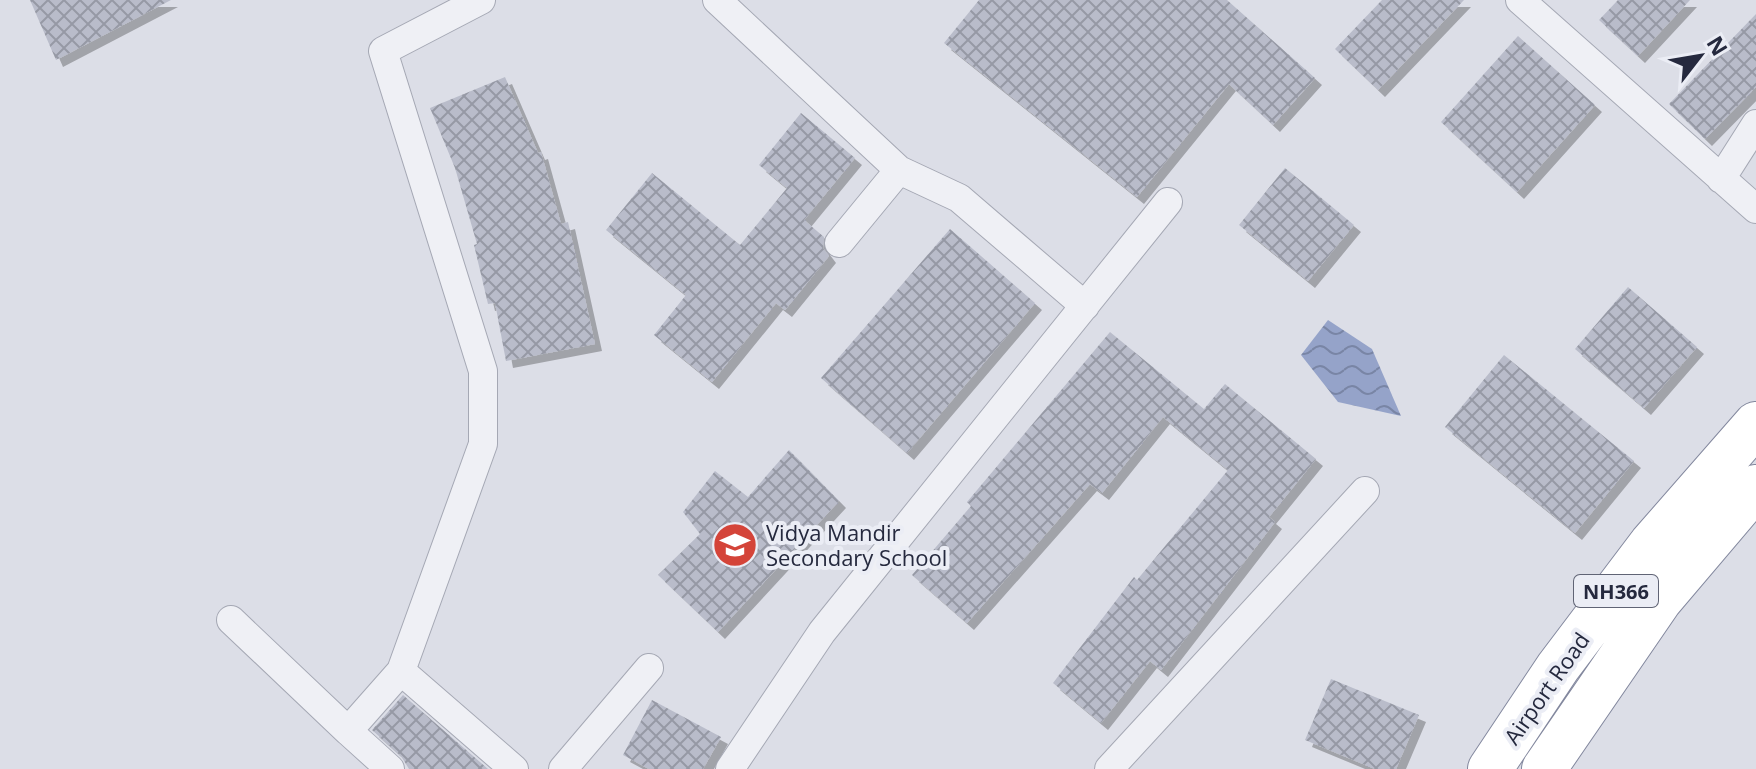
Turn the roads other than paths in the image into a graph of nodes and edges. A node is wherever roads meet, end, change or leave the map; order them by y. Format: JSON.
{"nodes":[{"id":1,"x":481,"y":0,"type":"edge"},
{"id":2,"x":717,"y":0,"type":"edge"},
{"id":3,"x":1520,"y":0,"type":"edge"},
{"id":4,"x":1756,"y":124,"type":"edge"},
{"id":5,"x":899,"y":170,"type":"junction"},
{"id":6,"x":1721,"y":179,"type":"junction"},
{"id":7,"x":1168,"y":202,"type":"dead end"},
{"id":8,"x":1756,"y":209,"type":"edge"},
{"id":9,"x":839,"y":243,"type":"dead end"},
{"id":10,"x":1085,"y":306,"type":"junction"},
{"id":11,"x":1756,"y":424,"type":"edge"},
{"id":12,"x":1756,"y":487,"type":"edge"},
{"id":13,"x":1365,"y":491,"type":"dead end"},
{"id":14,"x":231,"y":620,"type":"dead end"},
{"id":15,"x":649,"y":668,"type":"dead end"},
{"id":16,"x":401,"y":671,"type":"junction"},
{"id":17,"x":348,"y":731,"type":"junction"},
{"id":18,"x":390,"y":769,"type":"edge"},
{"id":19,"x":514,"y":769,"type":"edge"},
{"id":20,"x":563,"y":769,"type":"edge"},
{"id":21,"x":730,"y":769,"type":"edge"},
{"id":22,"x":1109,"y":769,"type":"edge"},
{"id":23,"x":1490,"y":769,"type":"edge"},
{"id":24,"x":1544,"y":769,"type":"edge"}],
"edges":[{"from":1,"to":16,"type":"street"},
{"from":2,"to":5,"type":"street"},
{"from":3,"to":6,"type":"street"},
{"from":4,"to":6,"type":"street"},
{"from":5,"to":9,"type":"street"},
{"from":5,"to":10,"type":"street"},
{"from":6,"to":8,"type":"street"},
{"from":7,"to":10,"type":"street"},
{"from":10,"to":21,"type":"street"},
{"from":11,"to":23,"type":"highway","name":"Airport Road","number":"NH366"},
{"from":12,"to":24,"type":"highway","name":"Airport Road","number":"NH366"},
{"from":13,"to":22,"type":"street"},
{"from":14,"to":17,"type":"street"},
{"from":15,"to":20,"type":"street"},
{"from":16,"to":17,"type":"street"},
{"from":16,"to":19,"type":"street"},
{"from":17,"to":18,"type":"street"}]}
